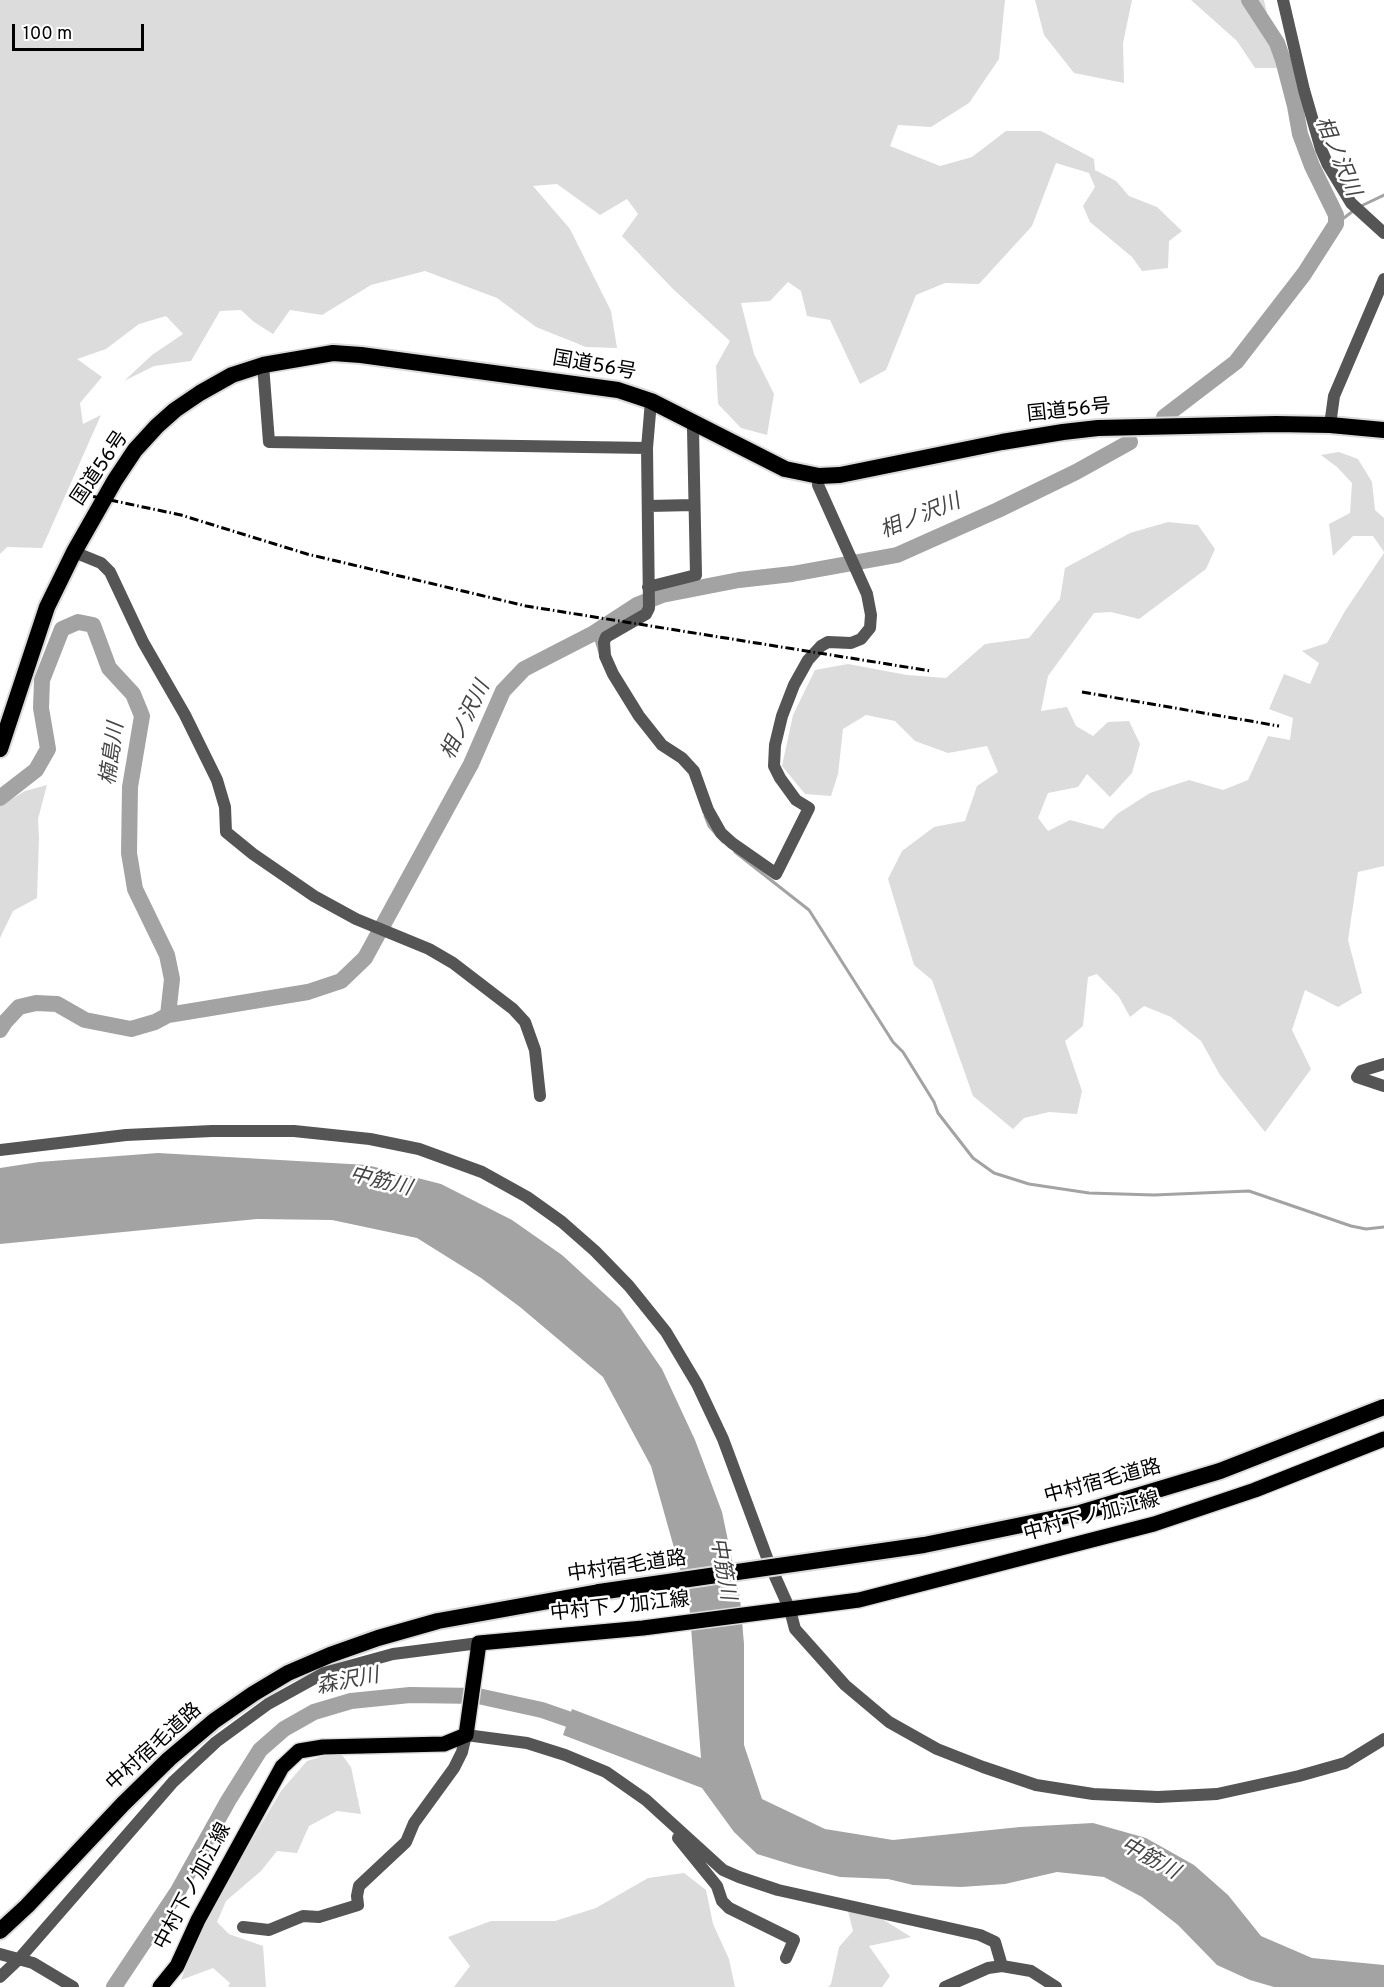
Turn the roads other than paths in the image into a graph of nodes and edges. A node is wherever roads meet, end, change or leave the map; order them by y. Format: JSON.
{"nodes":[{"id":1,"x":1283,"y":0,"type":"edge"},
{"id":2,"x":1384,"y":232,"type":"edge"},
{"id":3,"x":1384,"y":279,"type":"edge"},
{"id":4,"x":263,"y":365,"type":"junction"},
{"id":5,"x":651,"y":400,"type":"junction"},
{"id":6,"x":696,"y":424,"type":"junction"},
{"id":7,"x":1330,"y":425,"type":"junction"},
{"id":8,"x":1384,"y":430,"type":"edge"},
{"id":9,"x":647,"y":448,"type":"junction"},
{"id":10,"x":819,"y":476,"type":"junction"},
{"id":11,"x":694,"y":505,"type":"junction"},
{"id":12,"x":648,"y":506,"type":"junction"},
{"id":13,"x":74,"y":552,"type":"junction"},
{"id":14,"x":648,"y":590,"type":"junction"},
{"id":15,"x":0,"y":749,"type":"edge"},
{"id":16,"x":1384,"y":1064,"type":"edge"},
{"id":17,"x":1384,"y":1086,"type":"edge"},
{"id":18,"x":540,"y":1096,"type":"dead end"},
{"id":19,"x":0,"y":1150,"type":"edge"},
{"id":20,"x":1384,"y":1407,"type":"edge"},
{"id":21,"x":1384,"y":1439,"type":"edge"},
{"id":22,"x":783,"y":1611,"type":"junction"},
{"id":23,"x":479,"y":1643,"type":"junction"},
{"id":24,"x":467,"y":1729,"type":"junction"},
{"id":25,"x":1384,"y":1738,"type":"edge"},
{"id":26,"x":675,"y":1827,"type":"junction"},
{"id":27,"x":243,"y":1927,"type":"dead end"},
{"id":28,"x":0,"y":1931,"type":"edge"},
{"id":29,"x":0,"y":1954,"type":"edge"},
{"id":30,"x":786,"y":1958,"type":"dead end"},
{"id":31,"x":19,"y":1959,"type":"junction"},
{"id":32,"x":1002,"y":1966,"type":"junction"},
{"id":33,"x":0,"y":1977,"type":"edge"},
{"id":34,"x":74,"y":1987,"type":"edge"},
{"id":35,"x":160,"y":1987,"type":"edge"},
{"id":36,"x":945,"y":1987,"type":"edge"},
{"id":37,"x":1056,"y":1987,"type":"edge"}],
"edges":[{"from":1,"to":2,"type":"street"},
{"from":3,"to":7,"type":"street"},
{"from":4,"to":5,"type":"highway","name":"国道56号"},
{"from":4,"to":9,"type":"street"},
{"from":4,"to":13,"type":"highway","name":"国道56号"},
{"from":5,"to":6,"type":"highway","name":"国道56号"},
{"from":5,"to":9,"type":"street"},
{"from":6,"to":10,"type":"highway","name":"国道56号"},
{"from":6,"to":11,"type":"street"},
{"from":7,"to":8,"type":"highway","name":"国道56号"},
{"from":7,"to":10,"type":"highway","name":"国道56号"},
{"from":9,"to":12,"type":"street"},
{"from":10,"to":14,"type":"street"},
{"from":11,"to":12,"type":"street"},
{"from":11,"to":14,"type":"street"},
{"from":12,"to":14,"type":"street"},
{"from":13,"to":15,"type":"highway","name":"国道56号"},
{"from":13,"to":18,"type":"street"},
{"from":16,"to":17,"type":"street"},
{"from":19,"to":22,"type":"street"},
{"from":20,"to":28,"type":"highway","name":"中村宿毛道路","bridge":true},
{"from":21,"to":22,"type":"main road","name":"中村下ノ加江線"},
{"from":22,"to":23,"type":"main road","name":"中村下ノ加江線"},
{"from":22,"to":25,"type":"street"},
{"from":23,"to":24,"type":"main road"},
{"from":23,"to":31,"type":"street"},
{"from":24,"to":26,"type":"street"},
{"from":24,"to":27,"type":"street"},
{"from":24,"to":35,"type":"main road","name":"中村下ノ加江線"},
{"from":26,"to":30,"type":"street"},
{"from":26,"to":32,"type":"street"},
{"from":29,"to":31,"type":"street"},
{"from":31,"to":33,"type":"street"},
{"from":31,"to":34,"type":"street"},
{"from":32,"to":36,"type":"street"},
{"from":32,"to":37,"type":"street"}]}
